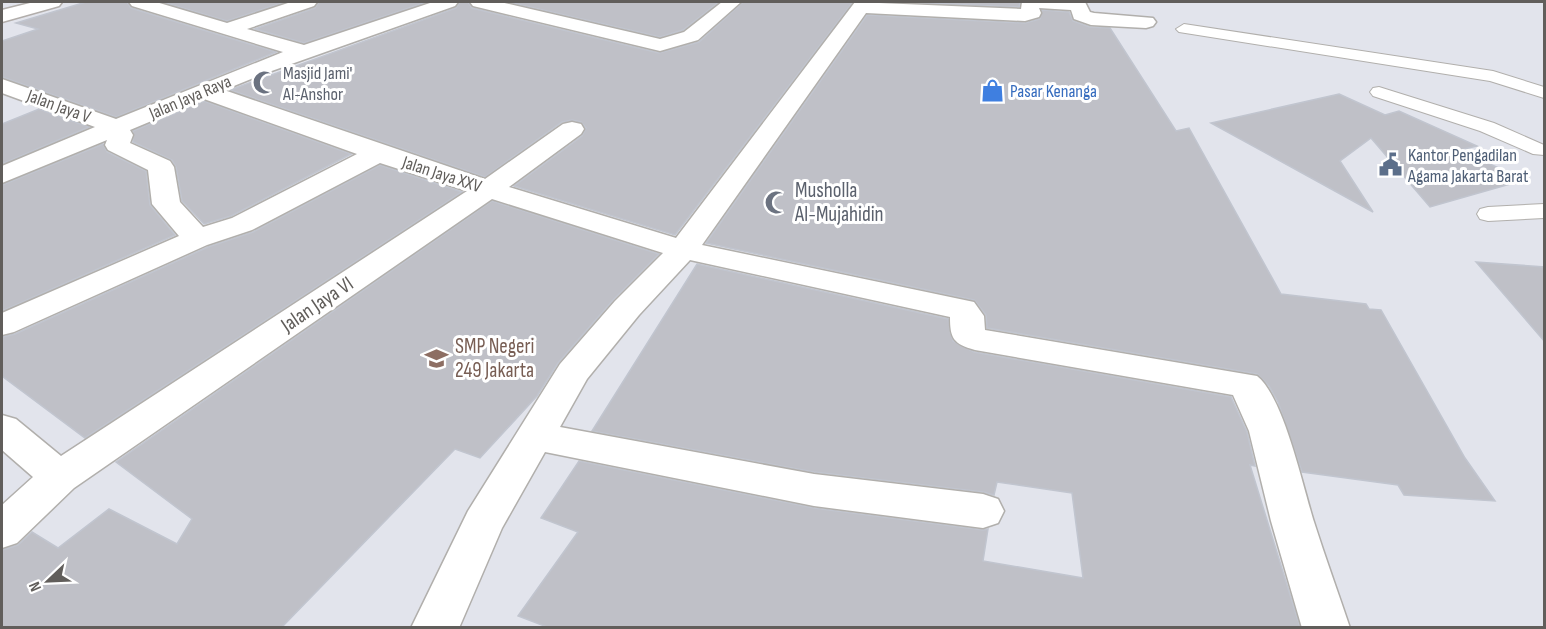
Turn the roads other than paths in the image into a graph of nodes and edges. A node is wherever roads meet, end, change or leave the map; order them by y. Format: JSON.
{"nodes":[{"id":1,"x":53,"y":2,"type":"edge"},
{"id":2,"x":138,"y":2,"type":"edge"},
{"id":3,"x":308,"y":2,"type":"edge"},
{"id":4,"x":449,"y":2,"type":"edge"},
{"id":5,"x":479,"y":2,"type":"edge"},
{"id":6,"x":732,"y":2,"type":"edge"},
{"id":7,"x":862,"y":4,"type":"edge"},
{"id":8,"x":2,"y":16,"type":"edge"},
{"id":9,"x":1146,"y":22,"type":"dead end"},
{"id":10,"x":227,"y":29,"type":"junction"},
{"id":11,"x":1184,"y":29,"type":"dead end"},
{"id":12,"x":304,"y":52,"type":"junction"},
{"id":13,"x":2,"y":86,"type":"edge"},
{"id":14,"x":204,"y":91,"type":"junction"},
{"id":15,"x":1379,"y":92,"type":"dead end"},
{"id":16,"x":1545,"y":93,"type":"edge"},
{"id":17,"x":572,"y":129,"type":"dead end"},
{"id":18,"x":119,"y":131,"type":"junction"},
{"id":19,"x":1543,"y":151,"type":"edge"},
{"id":20,"x":379,"y":153,"type":"junction"},
{"id":21,"x":2,"y":175,"type":"edge"},
{"id":22,"x":489,"y":189,"type":"junction"},
{"id":23,"x":1545,"y":211,"type":"edge"},
{"id":24,"x":1488,"y":213,"type":"dead end"},
{"id":25,"x":197,"y":239,"type":"junction"},
{"id":26,"x":682,"y":250,"type":"junction"},
{"id":27,"x":2,"y":325,"type":"edge"},
{"id":28,"x":2,"y":429,"type":"edge"},
{"id":29,"x":536,"y":436,"type":"junction"},
{"id":30,"x":60,"y":477,"type":"junction"},
{"id":31,"x":983,"y":511,"type":"dead end"},
{"id":32,"x":2,"y":531,"type":"edge"},
{"id":33,"x":435,"y":627,"type":"edge"},
{"id":34,"x":1326,"y":627,"type":"edge"}],
"edges":[{"from":1,"to":8,"type":"street"},
{"from":2,"to":10,"type":"street"},
{"from":3,"to":10,"type":"street"},
{"from":4,"to":12,"type":"street","name":"Jalan Jaya Raya"},
{"from":5,"to":6,"type":"street"},
{"from":7,"to":9,"type":"street"},
{"from":7,"to":26,"type":"street"},
{"from":10,"to":12,"type":"street"},
{"from":11,"to":16,"type":"lane"},
{"from":12,"to":14,"type":"street","name":"Jalan Jaya Raya"},
{"from":13,"to":18,"type":"street","name":"Jalan Jaya V"},
{"from":14,"to":18,"type":"street","name":"Jalan Jaya Raya"},
{"from":14,"to":20,"type":"street","name":"Jalan Jaya XXV"},
{"from":15,"to":19,"type":"lane"},
{"from":17,"to":22,"type":"street","name":"Jalan Jaya VI"},
{"from":18,"to":21,"type":"street","name":"Jalan Jaya Raya"},
{"from":18,"to":25,"type":"street"},
{"from":20,"to":22,"type":"street","name":"Jalan Jaya XXV"},
{"from":20,"to":25,"type":"street"},
{"from":22,"to":26,"type":"street","name":"Jalan Jaya XXV"},
{"from":22,"to":30,"type":"street","name":"Jalan Jaya VI"},
{"from":23,"to":24,"type":"lane"},
{"from":25,"to":27,"type":"street"},
{"from":26,"to":29,"type":"street"},
{"from":26,"to":34,"type":"street","name":"Jalan Jaya XXV"},
{"from":28,"to":30,"type":"street"},
{"from":29,"to":31,"type":"street"},
{"from":29,"to":33,"type":"street"},
{"from":30,"to":32,"type":"street","name":"Jalan Jaya VI"}]}
